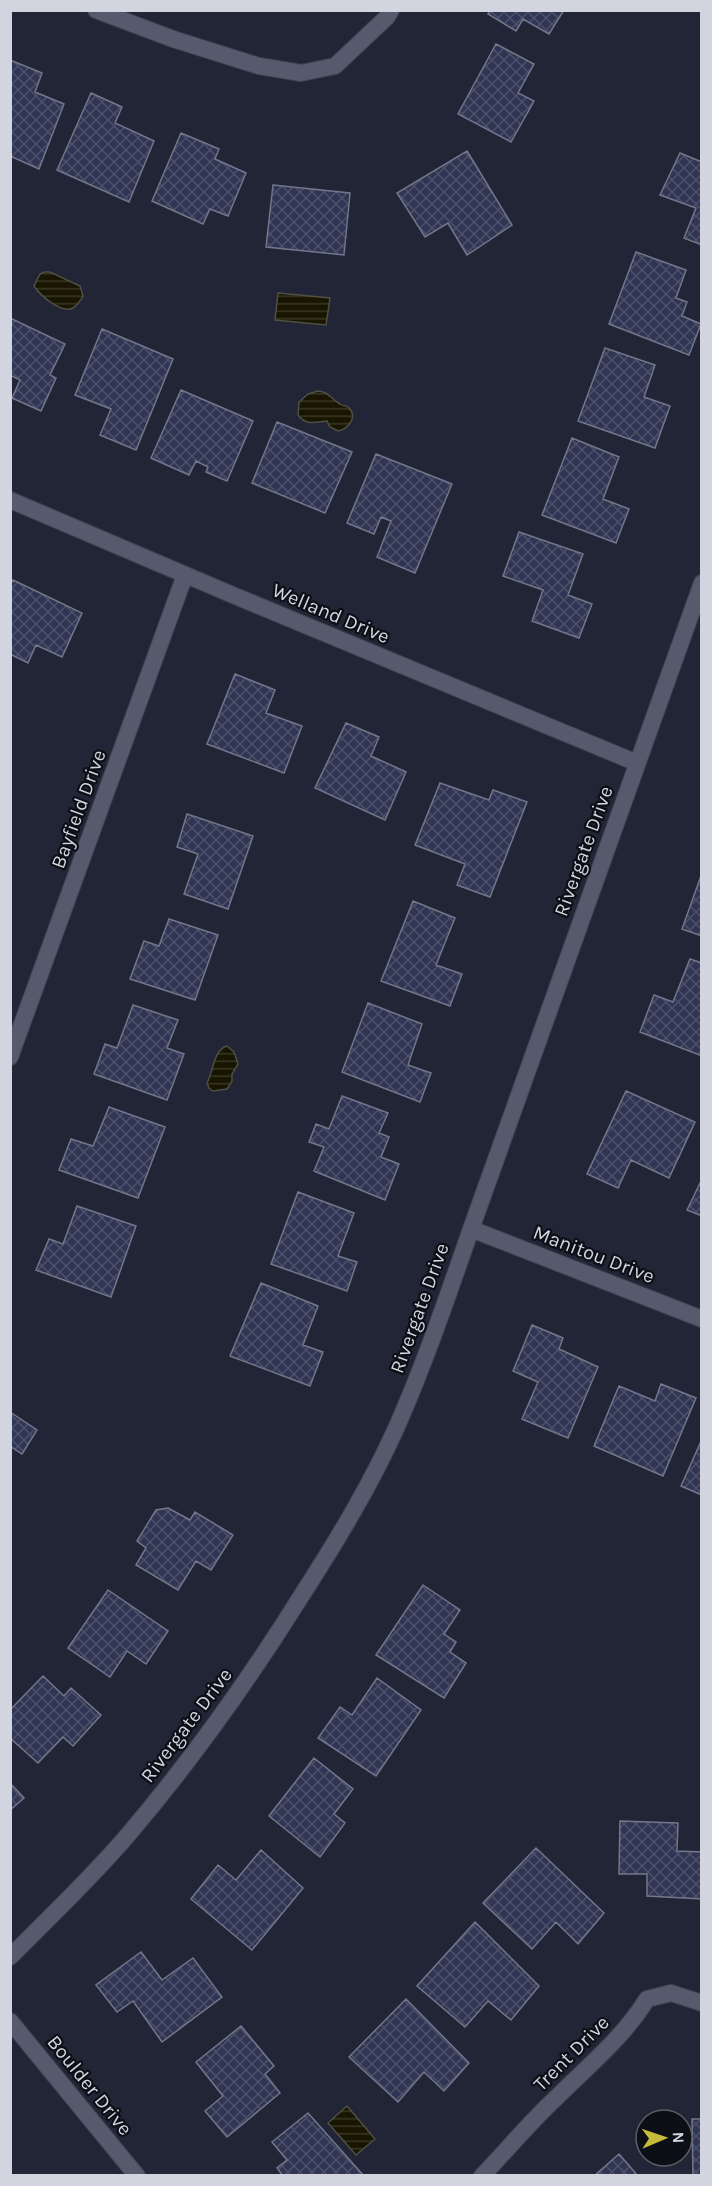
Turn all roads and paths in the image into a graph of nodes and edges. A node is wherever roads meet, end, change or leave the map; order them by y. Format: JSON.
{"nodes":[{"id":1,"x":96,"y":10,"type":"edge"},
{"id":2,"x":391,"y":10,"type":"edge"},
{"id":3,"x":10,"y":500,"type":"edge"},
{"id":4,"x":185,"y":575,"type":"junction"},
{"id":5,"x":702,"y":583,"type":"edge"},
{"id":6,"x":637,"y":763,"type":"junction"},
{"id":7,"x":16,"y":1026,"type":"edge"},
{"id":8,"x":10,"y":1057,"type":"edge"},
{"id":9,"x":471,"y":1229,"type":"junction"},
{"id":10,"x":702,"y":1319,"type":"edge"},
{"id":11,"x":10,"y":1957,"type":"edge"},
{"id":12,"x":702,"y":2003,"type":"edge"},
{"id":13,"x":10,"y":2021,"type":"edge"},
{"id":14,"x":137,"y":2175,"type":"edge"},
{"id":15,"x":482,"y":2175,"type":"edge"}],
"edges":[{"from":1,"to":2,"type":"street"},
{"from":3,"to":4,"type":"street","name":"Welland Drive"},
{"from":4,"to":6,"type":"street","name":"Welland Drive"},
{"from":4,"to":7,"type":"street","name":"Bayfield Drive"},
{"from":5,"to":6,"type":"street","name":"Rivergate Drive"},
{"from":6,"to":9,"type":"street","name":"Rivergate Drive"},
{"from":7,"to":8,"type":"street","name":"Bayfield Drive"},
{"from":9,"to":10,"type":"street","name":"Manitou Drive"},
{"from":9,"to":11,"type":"street","name":"Rivergate Drive"},
{"from":12,"to":15,"type":"street","name":"Trent Drive"},
{"from":13,"to":14,"type":"street","name":"Boulder Drive"}]}
